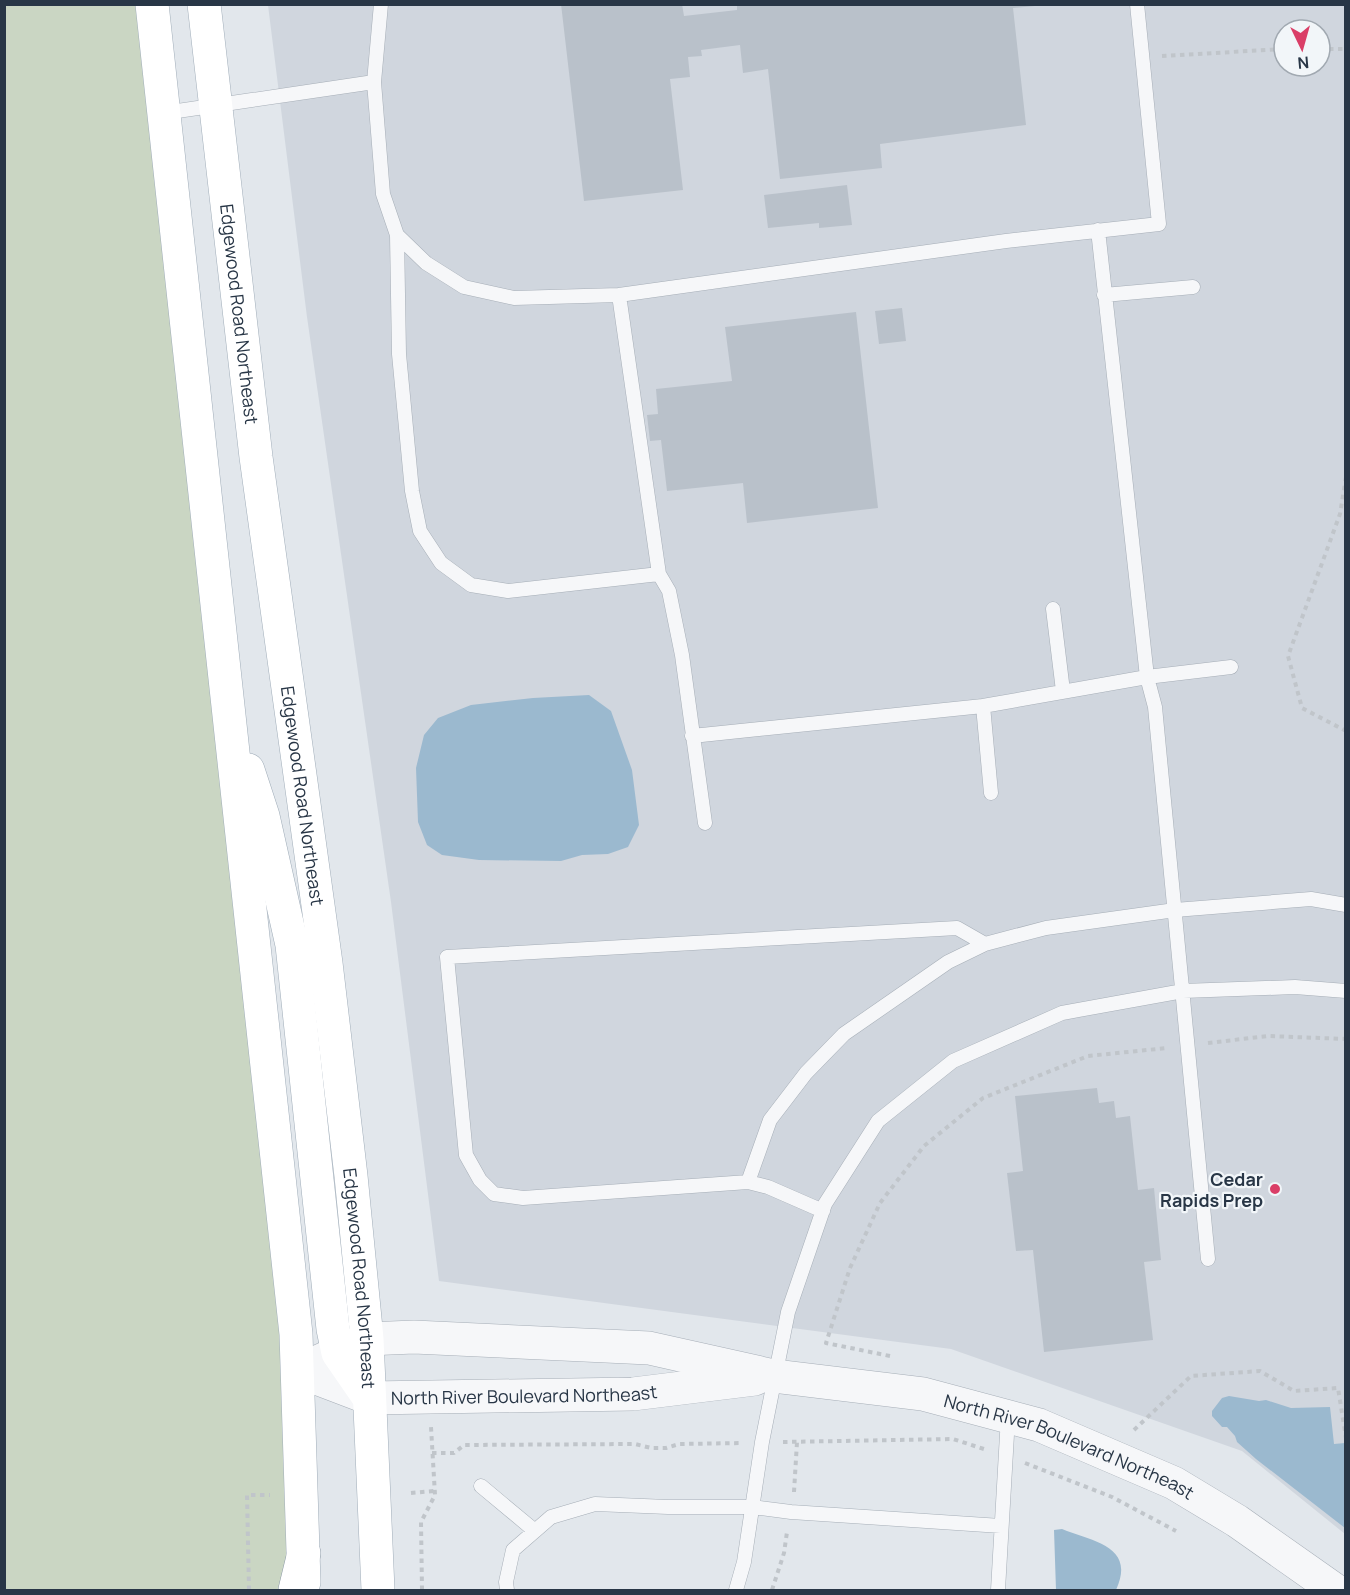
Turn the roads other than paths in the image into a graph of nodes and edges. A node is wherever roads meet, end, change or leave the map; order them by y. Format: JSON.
{"nodes":[{"id":1,"x":152,"y":4,"type":"edge"},
{"id":2,"x":204,"y":4,"type":"edge"},
{"id":3,"x":381,"y":4,"type":"edge"},
{"id":4,"x":1137,"y":4,"type":"edge"},
{"id":5,"x":374,"y":82,"type":"junction"},
{"id":6,"x":216,"y":106,"type":"junction"},
{"id":7,"x":164,"y":113,"type":"junction"},
{"id":8,"x":1098,"y":230,"type":"junction"},
{"id":9,"x":397,"y":235,"type":"junction"},
{"id":10,"x":1193,"y":287,"type":"dead end"},
{"id":11,"x":1104,"y":295,"type":"junction"},
{"id":12,"x":619,"y":296,"type":"junction"},
{"id":13,"x":659,"y":574,"type":"junction"},
{"id":14,"x":1053,"y":609,"type":"dead end"},
{"id":15,"x":1231,"y":666,"type":"dead end"},
{"id":16,"x":1147,"y":677,"type":"junction"},
{"id":17,"x":1063,"y":691,"type":"junction"},
{"id":18,"x":226,"y":697,"type":"junction"},
{"id":19,"x":983,"y":706,"type":"junction"},
{"id":20,"x":692,"y":736,"type":"junction"},
{"id":21,"x":991,"y":793,"type":"dead end"},
{"id":22,"x":705,"y":823,"type":"dead end"},
{"id":23,"x":1346,"y":905,"type":"edge"},
{"id":24,"x":1175,"y":910,"type":"junction"},
{"id":25,"x":985,"y":944,"type":"junction"},
{"id":26,"x":1346,"y":991,"type":"edge"},
{"id":27,"x":1183,"y":992,"type":"junction"},
{"id":28,"x":748,"y":1182,"type":"junction"},
{"id":29,"x":823,"y":1211,"type":"junction"},
{"id":30,"x":1208,"y":1258,"type":"dead end"},
{"id":31,"x":367,"y":1339,"type":"junction"},
{"id":32,"x":338,"y":1353,"type":"junction"},
{"id":33,"x":298,"y":1371,"type":"junction"},
{"id":34,"x":774,"y":1376,"type":"junction"},
{"id":35,"x":369,"y":1398,"type":"junction"},
{"id":36,"x":1008,"y":1417,"type":"junction"},
{"id":37,"x":482,"y":1486,"type":"dead end"},
{"id":38,"x":752,"y":1507,"type":"junction"},
{"id":39,"x":1001,"y":1526,"type":"junction"},
{"id":40,"x":535,"y":1531,"type":"junction"},
{"id":41,"x":304,"y":1554,"type":"junction"},
{"id":42,"x":295,"y":1590,"type":"edge"},
{"id":43,"x":304,"y":1590,"type":"edge"},
{"id":44,"x":378,"y":1590,"type":"edge"},
{"id":45,"x":507,"y":1590,"type":"edge"},
{"id":46,"x":736,"y":1590,"type":"edge"},
{"id":47,"x":998,"y":1590,"type":"edge"},
{"id":48,"x":1335,"y":1590,"type":"edge"}],
"edges":[{"from":1,"to":7,"type":"main road"},
{"from":2,"to":6,"type":"main road","name":"Edgewood Road Northeast"},
{"from":3,"to":5,"type":"lane"},
{"from":4,"to":8,"type":"lane"},
{"from":5,"to":6,"type":"lane"},
{"from":5,"to":9,"type":"lane"},
{"from":6,"to":7,"type":"lane"},
{"from":6,"to":31,"type":"main road","name":"Edgewood Road Northeast"},
{"from":7,"to":18,"type":"main road"},
{"from":8,"to":11,"type":"lane"},
{"from":8,"to":12,"type":"lane"},
{"from":9,"to":12,"type":"lane"},
{"from":9,"to":13,"type":"lane"},
{"from":10,"to":11,"type":"lane"},
{"from":11,"to":16,"type":"lane"},
{"from":12,"to":13,"type":"lane"},
{"from":13,"to":20,"type":"lane"},
{"from":14,"to":17,"type":"lane"},
{"from":15,"to":16,"type":"lane"},
{"from":16,"to":17,"type":"lane"},
{"from":16,"to":24,"type":"lane"},
{"from":17,"to":19,"type":"lane"},
{"from":18,"to":32,"type":"main road"},
{"from":18,"to":33,"type":"main road"},
{"from":19,"to":20,"type":"lane"},
{"from":19,"to":21,"type":"lane"},
{"from":20,"to":22,"type":"lane"},
{"from":23,"to":24,"type":"lane"},
{"from":24,"to":25,"type":"lane"},
{"from":24,"to":27,"type":"lane"},
{"from":25,"to":28,"type":"lane"},
{"from":25,"to":28,"type":"lane"},
{"from":26,"to":27,"type":"lane"},
{"from":27,"to":29,"type":"lane"},
{"from":27,"to":30,"type":"lane"},
{"from":28,"to":29,"type":"lane"},
{"from":29,"to":34,"type":"lane"},
{"from":31,"to":32,"type":"street","name":"North River Boulevard Northeast"},
{"from":31,"to":34,"type":"street","name":"North River Boulevard Northeast"},
{"from":31,"to":35,"type":"main road","name":"Edgewood Road Northeast"},
{"from":32,"to":33,"type":"street","name":"North River Boulevard Northeast"},
{"from":32,"to":35,"type":"main road"},
{"from":33,"to":35,"type":"street","name":"North River Boulevard Northeast"},
{"from":33,"to":41,"type":"main road"},
{"from":34,"to":35,"type":"street","name":"North River Boulevard Northeast"},
{"from":34,"to":36,"type":"street","name":"North River Boulevard Northeast"},
{"from":34,"to":38,"type":"lane"},
{"from":35,"to":44,"type":"main road","name":"Edgewood Road Northeast"},
{"from":36,"to":39,"type":"lane"},
{"from":36,"to":48,"type":"street","name":"North River Boulevard Northeast"},
{"from":37,"to":40,"type":"lane"},
{"from":38,"to":39,"type":"lane"},
{"from":38,"to":40,"type":"lane"},
{"from":38,"to":46,"type":"lane"},
{"from":39,"to":47,"type":"lane"},
{"from":40,"to":45,"type":"lane"},
{"from":41,"to":42,"type":"main road"},
{"from":41,"to":43,"type":"main road"}]}
